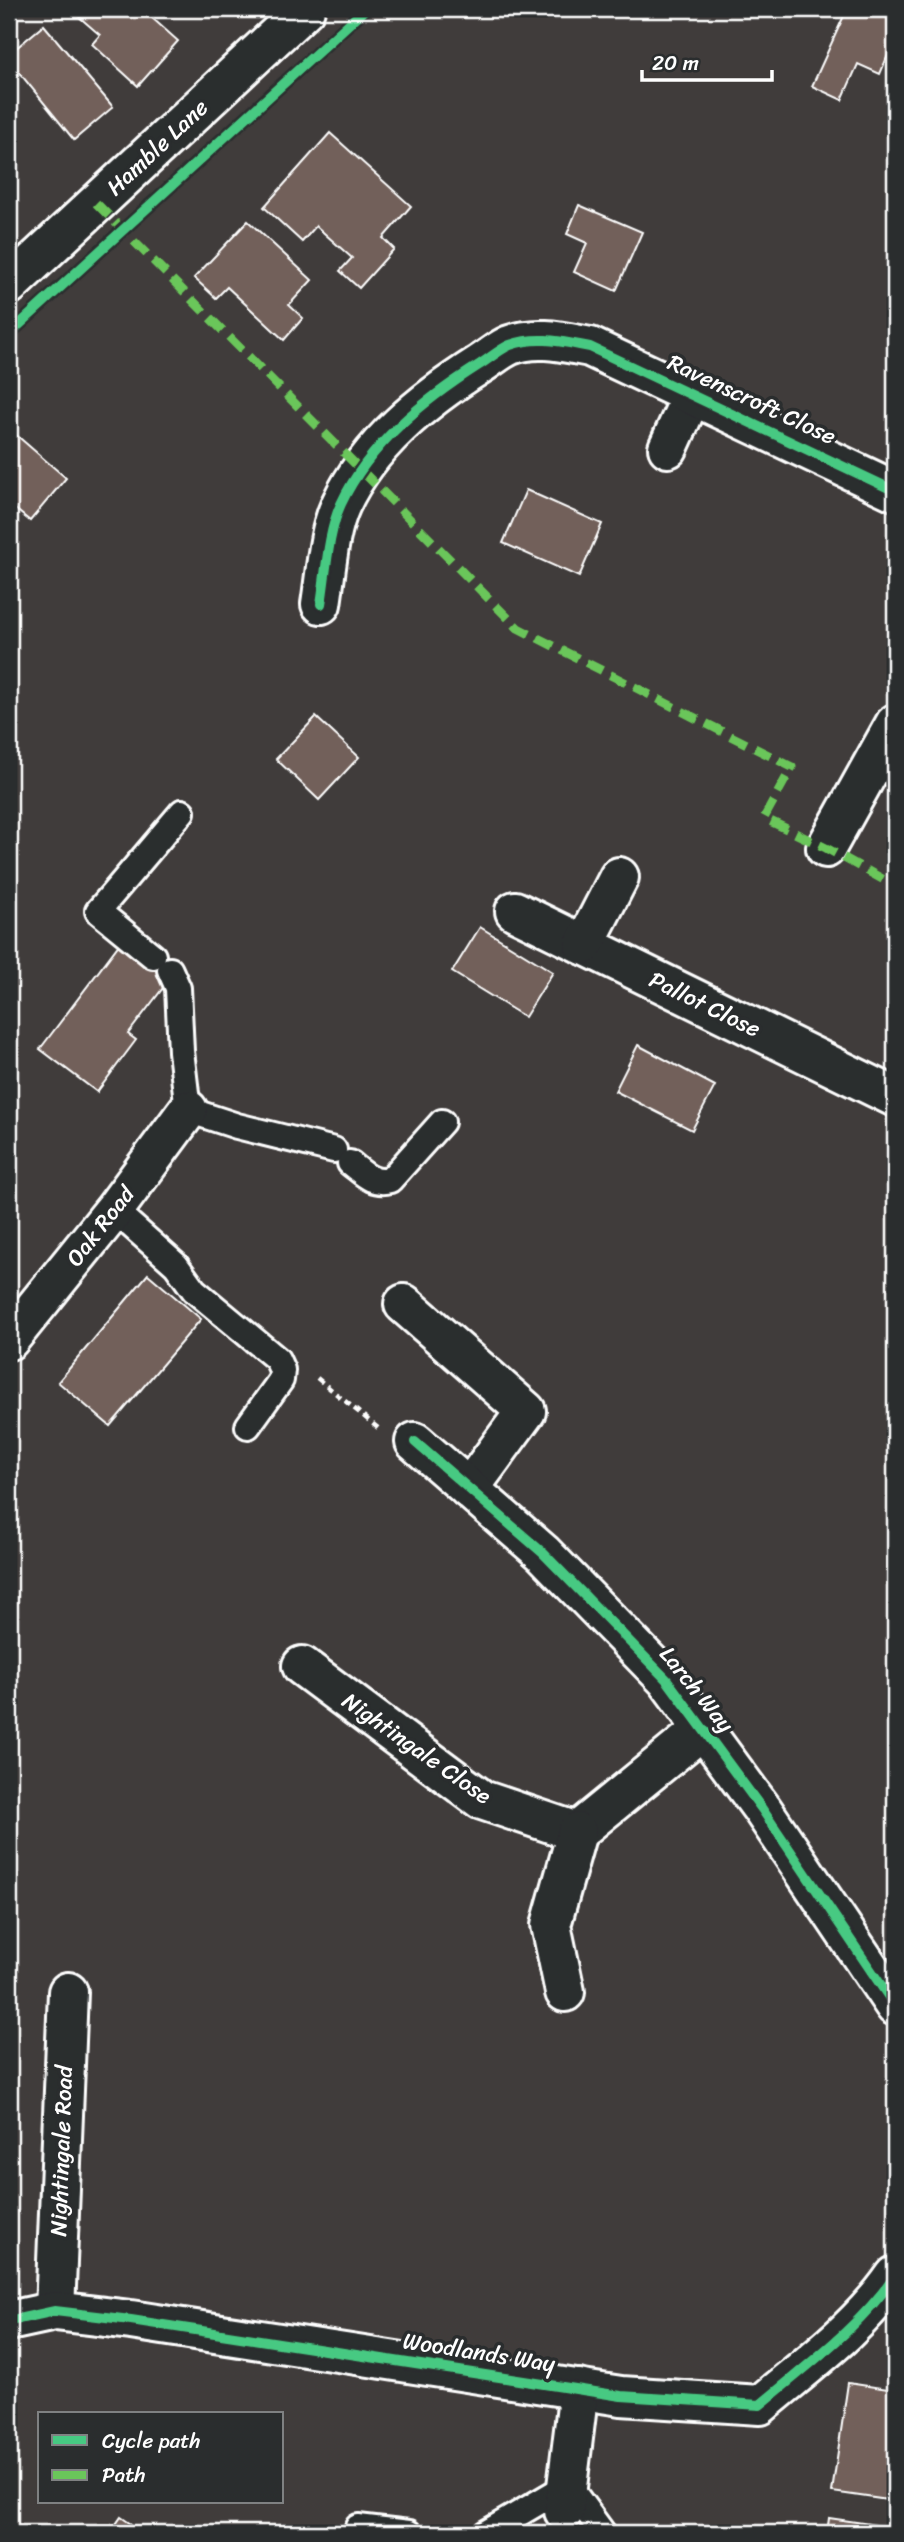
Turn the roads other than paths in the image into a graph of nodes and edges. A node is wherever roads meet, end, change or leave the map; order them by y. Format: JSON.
{"nodes":[{"id":1,"x":305,"y":9,"type":"edge"},
{"id":2,"x":9,"y":285,"type":"edge"},
{"id":3,"x":692,"y":395,"type":"junction"},
{"id":4,"x":668,"y":448,"type":"dead end"},
{"id":5,"x":895,"y":491,"type":"edge"},
{"id":6,"x":321,"y":604,"type":"dead end"},
{"id":7,"x":895,"y":724,"type":"edge"},
{"id":8,"x":181,"y":812,"type":"dead end"},
{"id":9,"x":826,"y":848,"type":"dead end"},
{"id":10,"x":619,"y":877,"type":"dead end"},
{"id":11,"x":515,"y":911,"type":"dead end"},
{"id":12,"x":584,"y":945,"type":"junction"},
{"id":13,"x":895,"y":1097,"type":"edge"},
{"id":14,"x":188,"y":1110,"type":"junction"},
{"id":15,"x":442,"y":1122,"type":"dead end"},
{"id":16,"x":114,"y":1210,"type":"junction"},
{"id":17,"x":404,"y":1304,"type":"dead end"},
{"id":18,"x":9,"y":1340,"type":"edge"},
{"id":19,"x":248,"y":1426,"type":"dead end"},
{"id":20,"x":415,"y":1442,"type":"road end"},
{"id":21,"x":469,"y":1489,"type":"junction"},
{"id":22,"x":302,"y":1666,"type":"dead end"},
{"id":23,"x":704,"y":1729,"type":"junction"},
{"id":24,"x":577,"y":1832,"type":"junction"},
{"id":25,"x":68,"y":1992,"type":"dead end"},
{"id":26,"x":565,"y":1992,"type":"dead end"},
{"id":27,"x":895,"y":2006,"type":"edge"},
{"id":28,"x":889,"y":2299,"type":"edge"},
{"id":29,"x":55,"y":2311,"type":"junction"},
{"id":30,"x":9,"y":2321,"type":"edge"},
{"id":31,"x":579,"y":2389,"type":"junction"},
{"id":32,"x":566,"y":2498,"type":"junction"},
{"id":33,"x":358,"y":2527,"type":"dead end"},
{"id":34,"x":409,"y":2533,"type":"edge"},
{"id":35,"x":486,"y":2533,"type":"edge"},
{"id":36,"x":603,"y":2533,"type":"edge"}],
"edges":[{"from":1,"to":2,"type":"street","name":"Hamble Lane"},
{"from":3,"to":4,"type":"street"},
{"from":3,"to":5,"type":"street","name":"Ravenscroft Close"},
{"from":3,"to":6,"type":"street","name":"Ravenscroft Close"},
{"from":7,"to":9,"type":"street"},
{"from":8,"to":14,"type":"lane"},
{"from":10,"to":12,"type":"street"},
{"from":11,"to":12,"type":"street","name":"Pallot Close"},
{"from":12,"to":13,"type":"street","name":"Pallot Close"},
{"from":14,"to":15,"type":"lane"},
{"from":14,"to":16,"type":"street","name":"Oak Road"},
{"from":16,"to":18,"type":"street","name":"Oak Road"},
{"from":16,"to":19,"type":"lane"},
{"from":17,"to":21,"type":"street"},
{"from":20,"to":21,"type":"street","name":"Larch Way"},
{"from":21,"to":23,"type":"street","name":"Larch Way"},
{"from":22,"to":24,"type":"street","name":"Nightingale Close"},
{"from":23,"to":24,"type":"street"},
{"from":23,"to":27,"type":"street","name":"Larch Way"},
{"from":24,"to":26,"type":"street"},
{"from":25,"to":29,"type":"street","name":"Nightingale Road"},
{"from":28,"to":31,"type":"street","name":"Woodlands Way"},
{"from":29,"to":30,"type":"street","name":"Woodlands Way"},
{"from":29,"to":31,"type":"street","name":"Woodlands Way"},
{"from":31,"to":32,"type":"street"},
{"from":32,"to":35,"type":"lane"},
{"from":32,"to":36,"type":"lane"},
{"from":33,"to":34,"type":"lane"}]}
